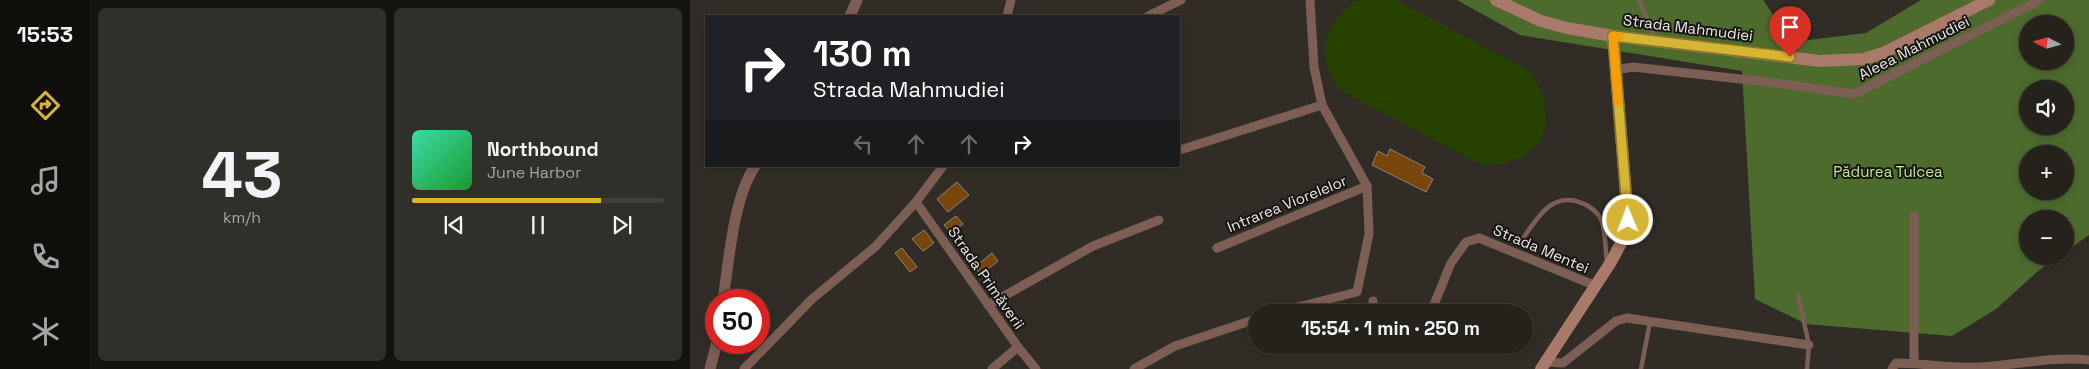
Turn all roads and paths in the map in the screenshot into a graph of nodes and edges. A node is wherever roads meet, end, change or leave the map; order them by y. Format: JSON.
{"nodes":[{"id":1,"x":856,"y":0,"type":"edge"},
{"id":2,"x":1011,"y":0,"type":"edge"},
{"id":3,"x":1181,"y":0,"type":"edge"},
{"id":4,"x":1496,"y":0,"type":"edge"},
{"id":5,"x":1639,"y":0,"type":"edge"},
{"id":6,"x":1989,"y":0,"type":"edge"},
{"id":7,"x":2040,"y":0,"type":"edge"},
{"id":8,"x":1307,"y":1,"type":"edge"},
{"id":9,"x":850,"y":15,"type":"edge"},
{"id":10,"x":1007,"y":15,"type":"edge"},
{"id":11,"x":1150,"y":15,"type":"edge"},
{"id":12,"x":1613,"y":36,"type":"junction"},
{"id":13,"x":1656,"y":41,"type":"junction"},
{"id":14,"x":1615,"y":70,"type":"junction"},
{"id":15,"x":1322,"y":105,"type":"junction"},
{"id":16,"x":1183,"y":149,"type":"dead end"},
{"id":17,"x":755,"y":167,"type":"edge"},
{"id":18,"x":942,"y":167,"type":"edge"},
{"id":19,"x":1367,"y":186,"type":"junction"},
{"id":20,"x":916,"y":202,"type":"junction"},
{"id":21,"x":1914,"y":216,"type":"dead end"},
{"id":22,"x":1159,"y":220,"type":"dead end"},
{"id":23,"x":1522,"y":240,"type":"dead end"},
{"id":24,"x":1217,"y":248,"type":"dead end"},
{"id":25,"x":1607,"y":268,"type":"junction"},
{"id":26,"x":1596,"y":286,"type":"junction"},
{"id":27,"x":725,"y":289,"type":"edge"},
{"id":28,"x":1798,"y":295,"type":"dead end"},
{"id":29,"x":1373,"y":300,"type":"dead end"},
{"id":30,"x":1310,"y":304,"type":"edge"},
{"id":31,"x":1373,"y":304,"type":"edge"},
{"id":32,"x":1433,"y":304,"type":"edge"},
{"id":33,"x":988,"y":305,"type":"junction"},
{"id":34,"x":1248,"y":322,"type":"edge"},
{"id":35,"x":1650,"y":322,"type":"junction"},
{"id":36,"x":1809,"y":345,"type":"junction"},
{"id":37,"x":1018,"y":347,"type":"junction"},
{"id":38,"x":714,"y":354,"type":"edge"},
{"id":39,"x":2089,"y":360,"type":"edge"},
{"id":40,"x":1914,"y":363,"type":"junction"},
{"id":41,"x":1543,"y":365,"type":"edge"},
{"id":42,"x":1894,"y":366,"type":"edge"},
{"id":43,"x":710,"y":369,"type":"edge"},
{"id":44,"x":744,"y":369,"type":"edge"},
{"id":45,"x":992,"y":369,"type":"edge"},
{"id":46,"x":1036,"y":369,"type":"edge"},
{"id":47,"x":1134,"y":369,"type":"edge"},
{"id":48,"x":1641,"y":369,"type":"edge"},
{"id":49,"x":1807,"y":369,"type":"edge"}],
"edges":[{"from":1,"to":9,"type":"street"},
{"from":2,"to":10,"type":"street"},
{"from":3,"to":11,"type":"street"},
{"from":4,"to":12,"type":"main road","name":"Strada Mahmudiei"},
{"from":5,"to":13,"type":"lane"},
{"from":6,"to":13,"type":"main road","name":"Strada Mahmudiei"},
{"from":7,"to":14,"type":"street","name":"Aleea Mahmudiei"},
{"from":8,"to":15,"type":"street"},
{"from":12,"to":13,"type":"main road","name":"Strada Mahmudiei"},
{"from":12,"to":14,"type":"main road"},
{"from":14,"to":25,"type":"main road"},
{"from":15,"to":16,"type":"street"},
{"from":15,"to":19,"type":"street"},
{"from":17,"to":27,"type":"street"},
{"from":18,"to":20,"type":"street"},
{"from":19,"to":24,"type":"street","name":"Intrarea Viorelelor"},
{"from":19,"to":30,"type":"street"},
{"from":20,"to":33,"type":"street","name":"Strada Primăverii"},
{"from":20,"to":44,"type":"street"},
{"from":21,"to":40,"type":"street"},
{"from":22,"to":33,"type":"street"},
{"from":23,"to":25,"type":"lane"},
{"from":25,"to":26,"type":"main road"},
{"from":26,"to":32,"type":"street","name":"Strada Mentei"},
{"from":26,"to":41,"type":"main road"},
{"from":28,"to":36,"type":"lane"},
{"from":29,"to":31,"type":"street"},
{"from":33,"to":37,"type":"street","name":"Strada Primăverii"},
{"from":34,"to":47,"type":"street"},
{"from":35,"to":36,"type":"street"},
{"from":35,"to":41,"type":"street"},
{"from":35,"to":48,"type":"lane"},
{"from":36,"to":49,"type":"lane"},
{"from":37,"to":45,"type":"street"},
{"from":37,"to":46,"type":"street","name":"Strada Primăverii"},
{"from":38,"to":43,"type":"street"},
{"from":39,"to":40,"type":"street"},
{"from":40,"to":42,"type":"street"}]}
